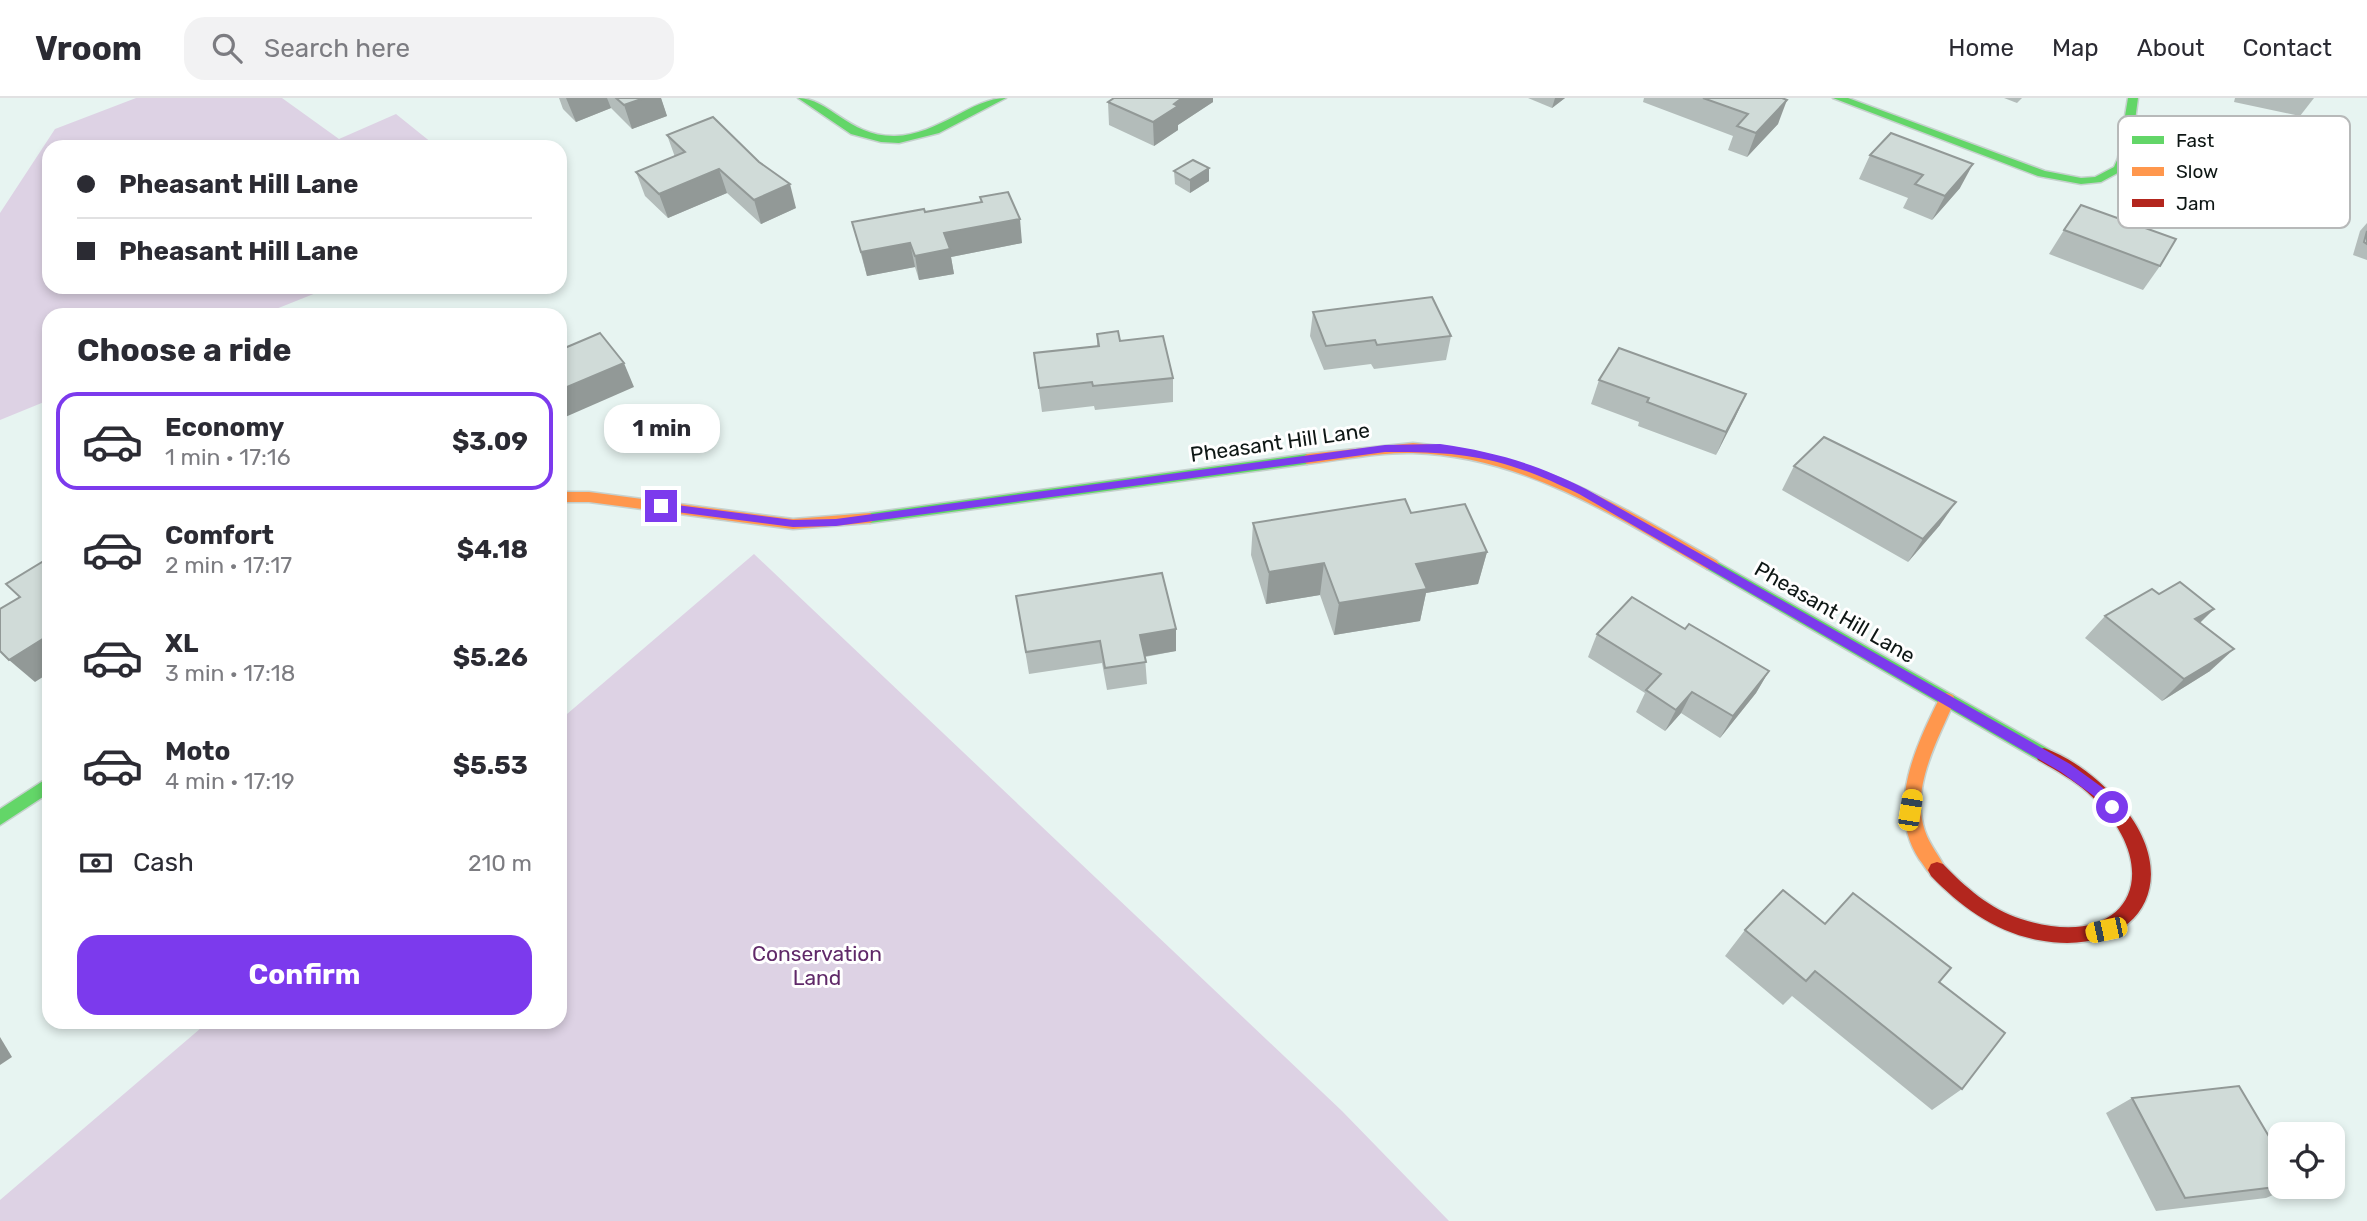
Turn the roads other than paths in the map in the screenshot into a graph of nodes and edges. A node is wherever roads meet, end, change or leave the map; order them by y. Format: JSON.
{"nodes":[{"id":1,"x":803,"y":98,"type":"edge"},
{"id":2,"x":1001,"y":98,"type":"edge"},
{"id":3,"x":1838,"y":98,"type":"edge"},
{"id":4,"x":2133,"y":98,"type":"edge"},
{"id":5,"x":2130,"y":116,"type":"edge"},
{"id":6,"x":2118,"y":170,"type":"edge"},
{"id":7,"x":567,"y":497,"type":"edge"},
{"id":8,"x":1947,"y":699,"type":"junction"},
{"id":9,"x":42,"y":789,"type":"edge"},
{"id":10,"x":0,"y":818,"type":"edge"}],
"edges":[{"from":1,"to":2,"type":"street"},
{"from":3,"to":6,"type":"street"},
{"from":4,"to":5,"type":"street"},
{"from":7,"to":8,"type":"street","name":"Pheasant Hill Lane"},
{"from":8,"to":8,"type":"street","name":"Pheasant Hill Lane"},
{"from":9,"to":10,"type":"street"}]}
